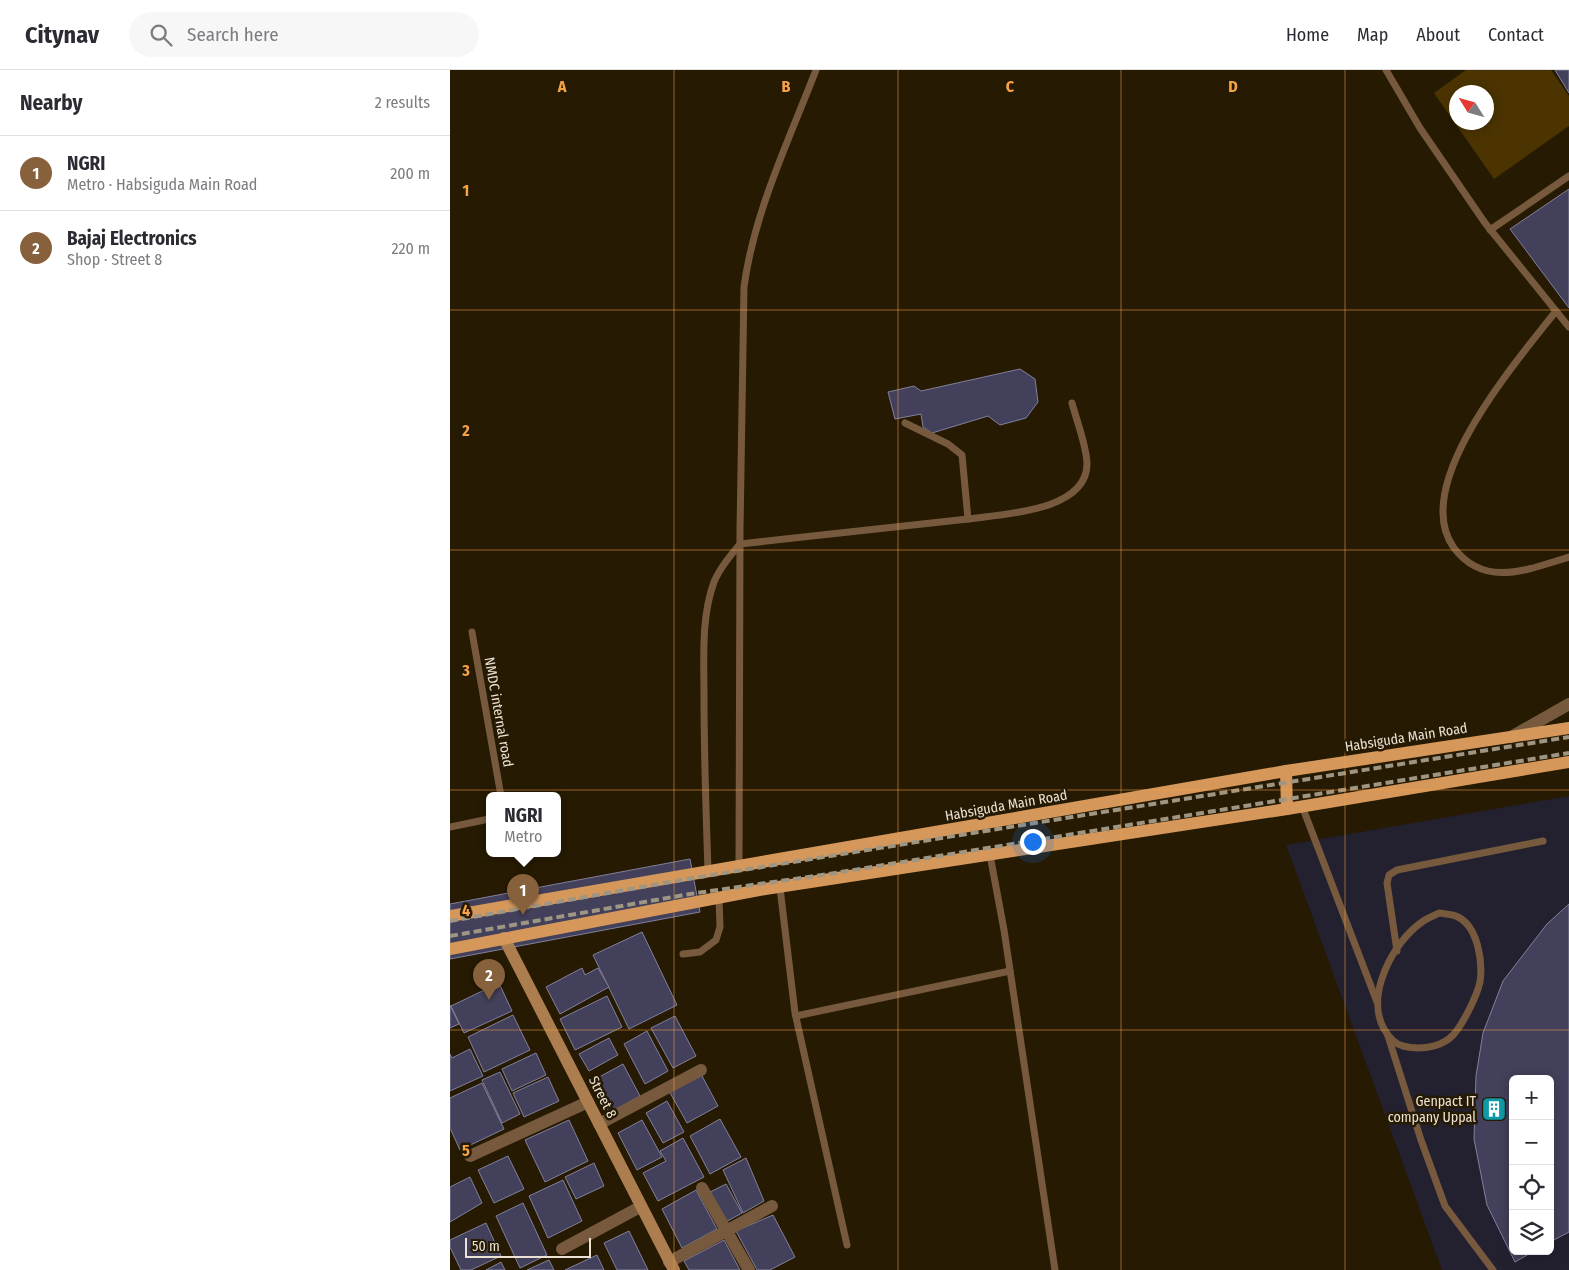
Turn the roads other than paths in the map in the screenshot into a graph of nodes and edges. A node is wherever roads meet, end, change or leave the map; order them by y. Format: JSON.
{"nodes":[{"id":1,"x":816,"y":70,"type":"edge"},
{"id":2,"x":1386,"y":70,"type":"edge"},
{"id":3,"x":1569,"y":176,"type":"edge"},
{"id":4,"x":1490,"y":230,"type":"junction"},
{"id":5,"x":1556,"y":311,"type":"junction"},
{"id":6,"x":1569,"y":327,"type":"edge"},
{"id":7,"x":1072,"y":403,"type":"dead end"},
{"id":8,"x":905,"y":423,"type":"dead end"},
{"id":9,"x":968,"y":519,"type":"junction"},
{"id":10,"x":740,"y":544,"type":"junction"},
{"id":11,"x":1569,"y":557,"type":"edge"},
{"id":12,"x":472,"y":632,"type":"dead end"},
{"id":13,"x":1569,"y":704,"type":"edge"},
{"id":14,"x":1569,"y":728,"type":"edge"},
{"id":15,"x":1511,"y":737,"type":"junction"},
{"id":16,"x":1569,"y":762,"type":"edge"},
{"id":17,"x":1286,"y":771,"type":"junction"},
{"id":18,"x":500,"y":792,"type":"edge"},
{"id":19,"x":1302,"y":806,"type":"junction"},
{"id":20,"x":1288,"y":809,"type":"junction"},
{"id":21,"x":486,"y":820,"type":"edge"},
{"id":22,"x":450,"y":827,"type":"edge"},
{"id":23,"x":1544,"y":841,"type":"dead end"},
{"id":24,"x":990,"y":855,"type":"junction"},
{"id":25,"x":739,"y":866,"type":"junction"},
{"id":26,"x":708,"y":871,"type":"junction"},
{"id":27,"x":780,"y":888,"type":"junction"},
{"id":28,"x":719,"y":898,"type":"junction"},
{"id":29,"x":450,"y":916,"type":"edge"},
{"id":30,"x":504,"y":938,"type":"junction"},
{"id":31,"x":450,"y":949,"type":"edge"},
{"id":32,"x":1397,"y":951,"type":"junction"},
{"id":33,"x":683,"y":954,"type":"dead end"},
{"id":34,"x":1010,"y":971,"type":"junction"},
{"id":35,"x":1377,"y":1002,"type":"junction"},
{"id":36,"x":796,"y":1016,"type":"junction"},
{"id":37,"x":1388,"y":1036,"type":"junction"},
{"id":38,"x":701,"y":1070,"type":"dead end"},
{"id":39,"x":588,"y":1102,"type":"junction"},
{"id":40,"x":600,"y":1124,"type":"junction"},
{"id":41,"x":470,"y":1156,"type":"dead end"},
{"id":42,"x":702,"y":1188,"type":"dead end"},
{"id":43,"x":772,"y":1206,"type":"dead end"},
{"id":44,"x":640,"y":1207,"type":"junction"},
{"id":45,"x":725,"y":1230,"type":"junction"},
{"id":46,"x":847,"y":1245,"type":"dead end"},
{"id":47,"x":562,"y":1249,"type":"dead end"},
{"id":48,"x":672,"y":1266,"type":"edge"},
{"id":49,"x":749,"y":1270,"type":"edge"},
{"id":50,"x":1055,"y":1270,"type":"edge"},
{"id":51,"x":1493,"y":1270,"type":"edge"}],
"edges":[{"from":1,"to":10,"type":"lane"},
{"from":2,"to":4,"type":"lane"},
{"from":3,"to":4,"type":"lane"},
{"from":4,"to":5,"type":"lane"},
{"from":5,"to":6,"type":"lane"},
{"from":5,"to":11,"type":"lane"},
{"from":7,"to":9,"type":"lane"},
{"from":8,"to":9,"type":"lane"},
{"from":9,"to":10,"type":"lane"},
{"from":10,"to":25,"type":"lane"},
{"from":10,"to":26,"type":"lane"},
{"from":12,"to":18,"type":"lane","name":"NMDC internal road"},
{"from":13,"to":15,"type":"street"},
{"from":14,"to":15,"type":"main road","name":"Habsiguda Main Road"},
{"from":15,"to":17,"type":"main road","name":"Habsiguda Main Road"},
{"from":16,"to":19,"type":"main road"},
{"from":17,"to":20,"type":"main road"},
{"from":17,"to":25,"type":"main road","name":"Habsiguda Main Road"},
{"from":19,"to":20,"type":"main road"},
{"from":19,"to":35,"type":"lane"},
{"from":20,"to":24,"type":"main road"},
{"from":21,"to":22,"type":"lane"},
{"from":23,"to":32,"type":"lane"},
{"from":24,"to":27,"type":"main road"},
{"from":24,"to":34,"type":"lane"},
{"from":25,"to":26,"type":"main road","name":"Habsiguda Main Road"},
{"from":26,"to":29,"type":"main road","name":"Habsiguda Main Road"},
{"from":27,"to":28,"type":"main road"},
{"from":27,"to":36,"type":"lane"},
{"from":28,"to":30,"type":"main road"},
{"from":28,"to":33,"type":"lane"},
{"from":30,"to":31,"type":"main road"},
{"from":30,"to":39,"type":"street","name":"Street 8"},
{"from":32,"to":35,"type":"lane"},
{"from":32,"to":37,"type":"lane"},
{"from":34,"to":36,"type":"lane"},
{"from":34,"to":50,"type":"lane"},
{"from":35,"to":37,"type":"lane"},
{"from":36,"to":46,"type":"lane"},
{"from":37,"to":51,"type":"lane"},
{"from":38,"to":40,"type":"street"},
{"from":39,"to":40,"type":"street","name":"Street 8"},
{"from":39,"to":41,"type":"street"},
{"from":40,"to":44,"type":"street","name":"Street 8"},
{"from":42,"to":45,"type":"street"},
{"from":43,"to":45,"type":"street"},
{"from":44,"to":47,"type":"street"},
{"from":44,"to":48,"type":"street","name":"Street 8"},
{"from":45,"to":48,"type":"street"},
{"from":45,"to":49,"type":"street"}]}
